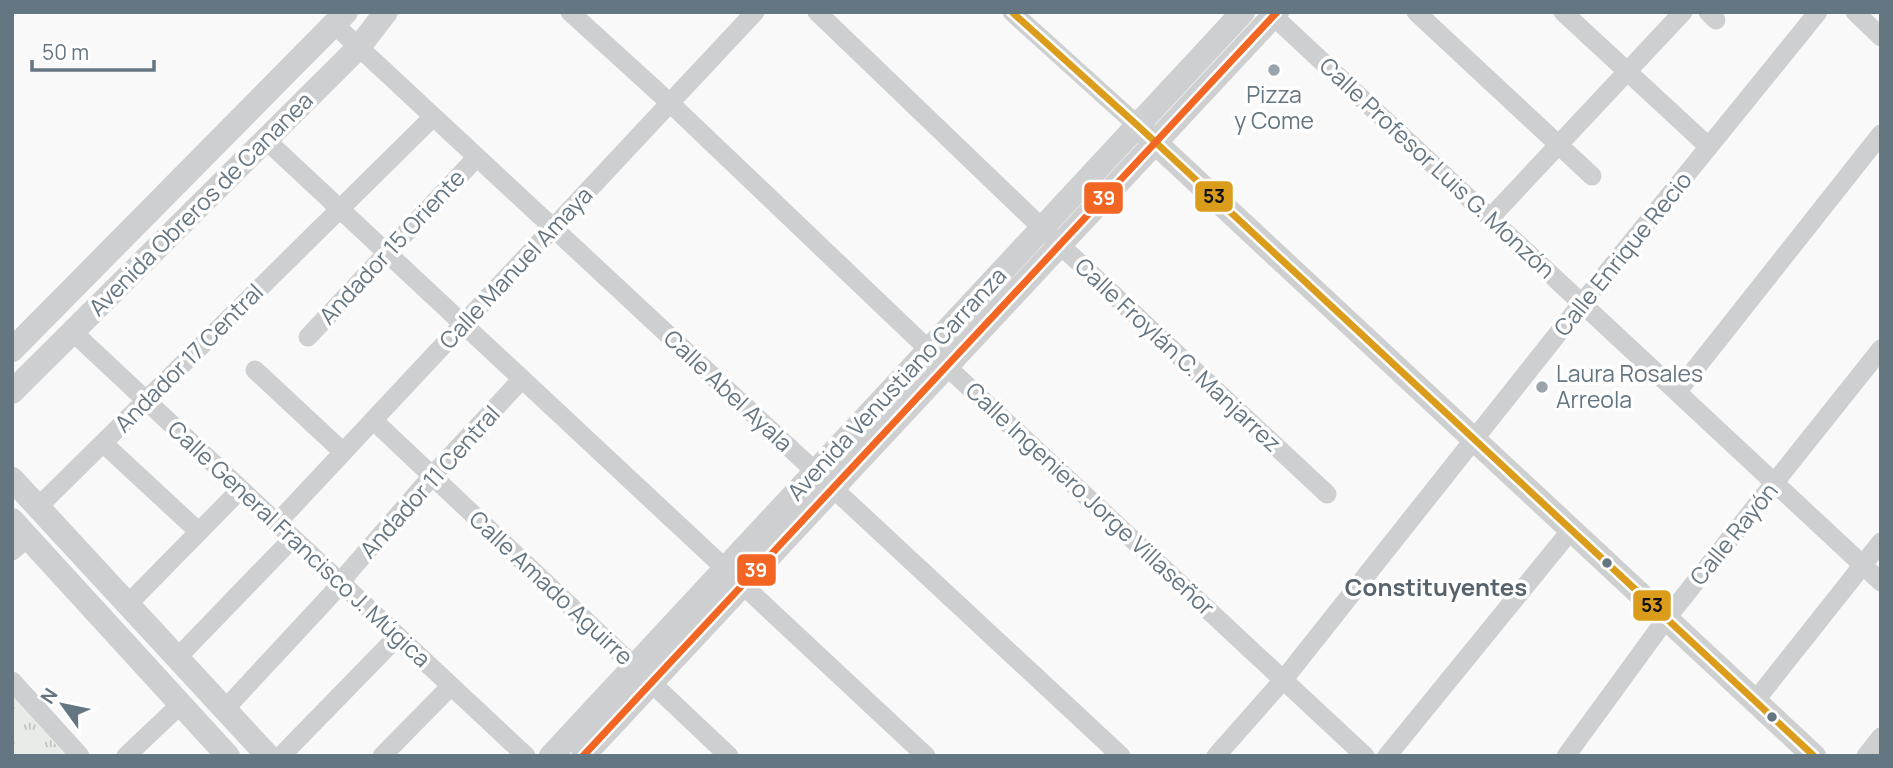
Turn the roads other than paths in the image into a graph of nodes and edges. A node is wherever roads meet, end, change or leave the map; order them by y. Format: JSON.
{"nodes":[{"id":1,"x":386,"y":12,"type":"edge"},
{"id":2,"x":570,"y":12,"type":"edge"},
{"id":3,"x":755,"y":12,"type":"edge"},
{"id":4,"x":817,"y":12,"type":"edge"},
{"id":5,"x":1012,"y":12,"type":"edge"},
{"id":6,"x":1243,"y":12,"type":"edge"},
{"id":7,"x":1416,"y":12,"type":"edge"},
{"id":8,"x":1563,"y":12,"type":"edge"},
{"id":9,"x":1683,"y":12,"type":"edge"},
{"id":10,"x":1818,"y":12,"type":"edge"},
{"id":11,"x":1855,"y":12,"type":"edge"},
{"id":12,"x":1274,"y":14,"type":"edge"},
{"id":13,"x":341,"y":18,"type":"edge"},
{"id":14,"x":1881,"y":37,"type":"edge"},
{"id":15,"x":359,"y":47,"type":"junction"},
{"id":16,"x":1627,"y":72,"type":"junction"},
{"id":17,"x":670,"y":103,"type":"junction"},
{"id":18,"x":433,"y":117,"type":"junction"},
{"id":19,"x":1137,"y":125,"type":"junction"},
{"id":20,"x":1881,"y":134,"type":"edge"},
{"id":21,"x":266,"y":140,"type":"junction"},
{"id":22,"x":1156,"y":142,"type":"junction"},
{"id":23,"x":1559,"y":145,"type":"junction"},
{"id":24,"x":1709,"y":147,"type":"junction"},
{"id":25,"x":477,"y":157,"type":"junction"},
{"id":26,"x":1592,"y":176,"type":"dead end"},
{"id":27,"x":340,"y":209,"type":"junction"},
{"id":28,"x":1490,"y":218,"type":"junction"},
{"id":29,"x":553,"y":228,"type":"junction"},
{"id":30,"x":1051,"y":236,"type":"junction"},
{"id":31,"x":387,"y":253,"type":"junction"},
{"id":32,"x":1583,"y":302,"type":"junction"},
{"id":33,"x":463,"y":324,"type":"junction"},
{"id":34,"x":73,"y":332,"type":"junction"},
{"id":35,"x":308,"y":337,"type":"dead end"},
{"id":36,"x":1881,"y":349,"type":"edge"},
{"id":37,"x":12,"y":350,"type":"edge"},
{"id":38,"x":938,"y":358,"type":"junction"},
{"id":39,"x":255,"y":370,"type":"dead end"},
{"id":40,"x":522,"y":379,"type":"junction"},
{"id":41,"x":12,"y":392,"type":"edge"},
{"id":42,"x":1677,"y":393,"type":"junction"},
{"id":43,"x":146,"y":400,"type":"junction"},
{"id":44,"x":373,"y":420,"type":"junction"},
{"id":45,"x":1474,"y":440,"type":"junction"},
{"id":46,"x":103,"y":443,"type":"junction"},
{"id":47,"x":343,"y":452,"type":"junction"},
{"id":48,"x":432,"y":476,"type":"junction"},
{"id":49,"x":12,"y":479,"type":"edge"},
{"id":50,"x":824,"y":480,"type":"junction"},
{"id":51,"x":1774,"y":483,"type":"junction"},
{"id":52,"x":241,"y":489,"type":"junction"},
{"id":53,"x":1327,"y":494,"type":"dead end"},
{"id":54,"x":38,"y":507,"type":"junction"},
{"id":55,"x":276,"y":523,"type":"junction"},
{"id":56,"x":1571,"y":530,"type":"junction"},
{"id":57,"x":199,"y":532,"type":"junction"},
{"id":58,"x":17,"y":536,"type":"edge"},
{"id":59,"x":293,"y":538,"type":"junction"},
{"id":60,"x":1881,"y":542,"type":"edge"},
{"id":61,"x":1863,"y":565,"type":"junction"},
{"id":62,"x":734,"y":576,"type":"junction"},
{"id":63,"x":1881,"y":582,"type":"edge"},
{"id":64,"x":342,"y":583,"type":"junction"},
{"id":65,"x":128,"y":604,"type":"junction"},
{"id":66,"x":1666,"y":619,"type":"junction"},
{"id":67,"x":398,"y":636,"type":"junction"},
{"id":68,"x":177,"y":658,"type":"junction"},
{"id":69,"x":643,"y":674,"type":"junction"},
{"id":70,"x":1284,"y":679,"type":"junction"},
{"id":71,"x":12,"y":681,"type":"edge"},
{"id":72,"x":451,"y":686,"type":"junction"},
{"id":73,"x":1755,"y":701,"type":"junction"},
{"id":74,"x":181,"y":704,"type":"junction"},
{"id":75,"x":225,"y":709,"type":"junction"},
{"id":76,"x":1881,"y":737,"type":"edge"},
{"id":77,"x":80,"y":756,"type":"edge"},
{"id":78,"x":126,"y":756,"type":"edge"},
{"id":79,"x":228,"y":756,"type":"edge"},
{"id":80,"x":268,"y":756,"type":"edge"},
{"id":81,"x":281,"y":756,"type":"edge"},
{"id":82,"x":382,"y":756,"type":"edge"},
{"id":83,"x":526,"y":756,"type":"edge"},
{"id":84,"x":551,"y":756,"type":"edge"},
{"id":85,"x":583,"y":756,"type":"edge"},
{"id":86,"x":729,"y":756,"type":"edge"},
{"id":87,"x":926,"y":756,"type":"edge"},
{"id":88,"x":1121,"y":756,"type":"edge"},
{"id":89,"x":1216,"y":756,"type":"edge"},
{"id":90,"x":1365,"y":756,"type":"edge"},
{"id":91,"x":1387,"y":756,"type":"edge"},
{"id":92,"x":1566,"y":756,"type":"edge"},
{"id":93,"x":1814,"y":756,"type":"edge"},
{"id":94,"x":1866,"y":756,"type":"edge"}],
"edges":[{"from":1,"to":15,"type":"street","name":"Avenida Obreros de Cananea"},
{"from":2,"to":17,"type":"street","name":"Calle Ingeniero Jorge Villaseñor"},
{"from":3,"to":17,"type":"street","name":"Calle Manuel Amaya"},
{"from":4,"to":30,"type":"street","name":"Calle Froylán C. Manjarrez"},
{"from":5,"to":19,"type":"street"},
{"from":6,"to":19,"type":"street","name":"Avenida Venustiano Carranza"},
{"from":7,"to":23,"type":"street"},
{"from":8,"to":16,"type":"street"},
{"from":9,"to":16,"type":"street"},
{"from":10,"to":24,"type":"street","name":"Calle Enrique Recio"},
{"from":11,"to":14,"type":"street"},
{"from":12,"to":22,"type":"street","name":"Avenida Venustiano Carranza"},
{"from":12,"to":28,"type":"street","name":"Calle Profesor Luis G. Monzón"},
{"from":13,"to":15,"type":"street","name":"Calle Abel Ayala"},
{"from":13,"to":37,"type":"street","name":"Avenida Obreros de Cananea"},
{"from":15,"to":18,"type":"street","name":"Calle Abel Ayala"},
{"from":15,"to":21,"type":"street","name":"Avenida Obreros de Cananea"},
{"from":16,"to":23,"type":"street"},
{"from":16,"to":24,"type":"street"},
{"from":17,"to":29,"type":"street","name":"Calle Manuel Amaya"},
{"from":17,"to":38,"type":"street","name":"Calle Ingeniero Jorge Villaseñor"},
{"from":18,"to":25,"type":"street","name":"Calle Abel Ayala"},
{"from":18,"to":27,"type":"street","name":"Andador 17 Central"},
{"from":19,"to":22,"type":"street"},
{"from":19,"to":30,"type":"street","name":"Avenida Venustiano Carranza"},
{"from":20,"to":42,"type":"street"},
{"from":21,"to":27,"type":"street"},
{"from":21,"to":34,"type":"street","name":"Avenida Obreros de Cananea"},
{"from":22,"to":30,"type":"street","name":"Avenida Venustiano Carranza"},
{"from":22,"to":45,"type":"street"},
{"from":23,"to":26,"type":"street"},
{"from":23,"to":28,"type":"street"},
{"from":24,"to":32,"type":"street","name":"Calle Enrique Recio"},
{"from":25,"to":29,"type":"street","name":"Calle Abel Ayala"},
{"from":25,"to":31,"type":"street","name":"Andador 15 Oriente"},
{"from":27,"to":31,"type":"street"},
{"from":27,"to":43,"type":"street","name":"Andador 17 Central"},
{"from":28,"to":32,"type":"street","name":"Calle Profesor Luis G. Monzón"},
{"from":29,"to":33,"type":"street","name":"Calle Manuel Amaya"},
{"from":29,"to":50,"type":"street","name":"Calle Abel Ayala"},
{"from":30,"to":38,"type":"street","name":"Avenida Venustiano Carranza"},
{"from":30,"to":53,"type":"street","name":"Calle Froylán C. Manjarrez"},
{"from":31,"to":33,"type":"street"},
{"from":31,"to":35,"type":"street","name":"Andador 15 Oriente"},
{"from":32,"to":42,"type":"street","name":"Calle Profesor Luis G. Monzón"},
{"from":32,"to":45,"type":"street","name":"Calle Enrique Recio"},
{"from":33,"to":40,"type":"street"},
{"from":33,"to":44,"type":"street","name":"Calle Manuel Amaya"},
{"from":34,"to":41,"type":"street","name":"Avenida Obreros de Cananea"},
{"from":34,"to":43,"type":"street","name":"Calle General Francisco J. Múgica"},
{"from":36,"to":51,"type":"street","name":"Calle Rayón"},
{"from":38,"to":50,"type":"street","name":"Avenida Venustiano Carranza"},
{"from":38,"to":70,"type":"street","name":"Calle Ingeniero Jorge Villaseñor"},
{"from":39,"to":47,"type":"street"},
{"from":40,"to":48,"type":"street","name":"Andador 11 Central"},
{"from":40,"to":62,"type":"street"},
{"from":42,"to":51,"type":"street","name":"Calle Profesor Luis G. Monzón"},
{"from":43,"to":46,"type":"street","name":"Andador 17 Central"},
{"from":43,"to":52,"type":"street","name":"Calle General Francisco J. Múgica"},
{"from":44,"to":47,"type":"street","name":"Calle Manuel Amaya"},
{"from":44,"to":48,"type":"street","name":"Calle Amado Aguirre"},
{"from":45,"to":56,"type":"street"},
{"from":45,"to":70,"type":"street","name":"Calle Enrique Recio"},
{"from":46,"to":54,"type":"street","name":"Andador 17 Central"},
{"from":46,"to":57,"type":"street"},
{"from":47,"to":55,"type":"street","name":"Calle Manuel Amaya"},
{"from":48,"to":64,"type":"street","name":"Andador 11 Central"},
{"from":48,"to":69,"type":"street","name":"Calle Amado Aguirre"},
{"from":49,"to":54,"type":"street"},
{"from":50,"to":62,"type":"street","name":"Avenida Venustiano Carranza"},
{"from":50,"to":88,"type":"street","name":"Calle Abel Ayala"},
{"from":51,"to":61,"type":"street","name":"Calle Profesor Luis G. Monzón"},
{"from":51,"to":66,"type":"street","name":"Calle Rayón"},
{"from":52,"to":55,"type":"street","name":"Calle General Francisco J. Múgica"},
{"from":52,"to":57,"type":"street"},
{"from":54,"to":65,"type":"street"},
{"from":55,"to":59,"type":"street","name":"Calle General Francisco J. Múgica"},
{"from":56,"to":66,"type":"street"},
{"from":56,"to":91,"type":"street"},
{"from":57,"to":65,"type":"street"},
{"from":58,"to":74,"type":"street"},
{"from":59,"to":64,"type":"street","name":"Calle General Francisco J. Múgica"},
{"from":59,"to":68,"type":"street"},
{"from":60,"to":61,"type":"street"},
{"from":61,"to":63,"type":"street","name":"Calle Profesor Luis G. Monzón"},
{"from":61,"to":73,"type":"street"},
{"from":62,"to":69,"type":"street","name":"Avenida Venustiano Carranza"},
{"from":62,"to":87,"type":"street"},
{"from":64,"to":67,"type":"street","name":"Calle General Francisco J. Múgica"},
{"from":64,"to":75,"type":"street","name":"Andador 11 Central"},
{"from":65,"to":68,"type":"street"},
{"from":66,"to":73,"type":"street"},
{"from":66,"to":92,"type":"street","name":"Calle Rayón"},
{"from":67,"to":72,"type":"street","name":"Calle General Francisco J. Múgica"},
{"from":67,"to":81,"type":"street"},
{"from":68,"to":75,"type":"street"},
{"from":69,"to":84,"type":"street","name":"Avenida Venustiano Carranza"},
{"from":69,"to":85,"type":"street","name":"Avenida Venustiano Carranza"},
{"from":69,"to":86,"type":"street","name":"Calle Amado Aguirre"},
{"from":70,"to":89,"type":"street","name":"Calle Enrique Recio"},
{"from":70,"to":90,"type":"street","name":"Calle Ingeniero Jorge Villaseñor"},
{"from":71,"to":77,"type":"street"},
{"from":72,"to":82,"type":"street"},
{"from":72,"to":83,"type":"street","name":"Calle General Francisco J. Múgica"},
{"from":73,"to":93,"type":"street"},
{"from":74,"to":78,"type":"street"},
{"from":74,"to":79,"type":"street"},
{"from":75,"to":80,"type":"street"},
{"from":76,"to":94,"type":"street"}]}
